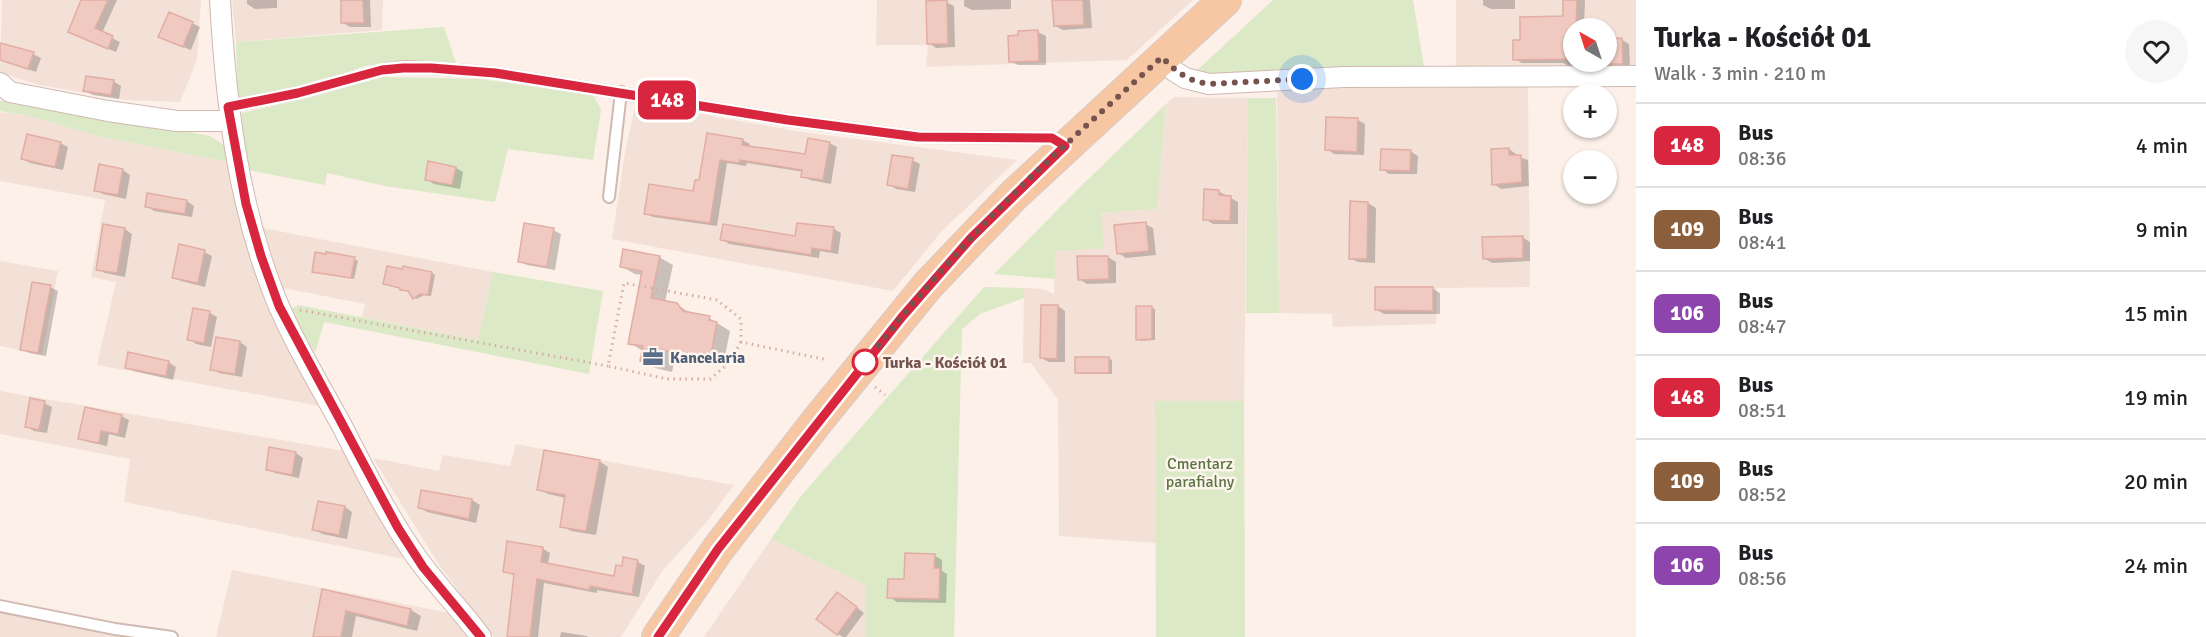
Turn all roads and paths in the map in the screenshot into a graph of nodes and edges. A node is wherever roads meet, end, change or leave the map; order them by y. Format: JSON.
{"nodes":[{"id":1,"x":220,"y":0,"type":"edge"},
{"id":2,"x":1225,"y":0,"type":"edge"},
{"id":3,"x":1162,"y":57,"type":"junction"},
{"id":4,"x":1636,"y":76,"type":"edge"},
{"id":5,"x":3,"y":90,"type":"edge"},
{"id":6,"x":621,"y":92,"type":"junction"},
{"id":7,"x":229,"y":114,"type":"junction"},
{"id":8,"x":1065,"y":146,"type":"junction"},
{"id":9,"x":609,"y":197,"type":"dead end"},
{"id":10,"x":279,"y":306,"type":"junction"},
{"id":11,"x":741,"y":342,"type":"junction"},
{"id":12,"x":828,"y":360,"type":"dead end"},
{"id":13,"x":608,"y":366,"type":"junction"},
{"id":14,"x":881,"y":392,"type":"dead end"},
{"id":15,"x":885,"y":395,"type":"dead end"},
{"id":16,"x":0,"y":606,"type":"edge"},
{"id":17,"x":172,"y":637,"type":"edge"},
{"id":18,"x":481,"y":637,"type":"edge"},
{"id":19,"x":658,"y":637,"type":"edge"}],
"edges":[{"from":1,"to":7,"type":"street"},
{"from":2,"to":3,"type":"main road"},
{"from":3,"to":4,"type":"street"},
{"from":3,"to":8,"type":"main road"},
{"from":5,"to":7,"type":"street"},
{"from":6,"to":7,"type":"lane"},
{"from":6,"to":8,"type":"lane"},
{"from":6,"to":9,"type":"lane"},
{"from":7,"to":10,"type":"street"},
{"from":8,"to":19,"type":"main road"},
{"from":10,"to":13,"type":"path"},
{"from":10,"to":18,"type":"street"},
{"from":11,"to":12,"type":"path"},
{"from":11,"to":13,"type":"path"},
{"from":11,"to":13,"type":"path"},
{"from":14,"to":15,"type":"path"},
{"from":16,"to":17,"type":"lane"}]}
